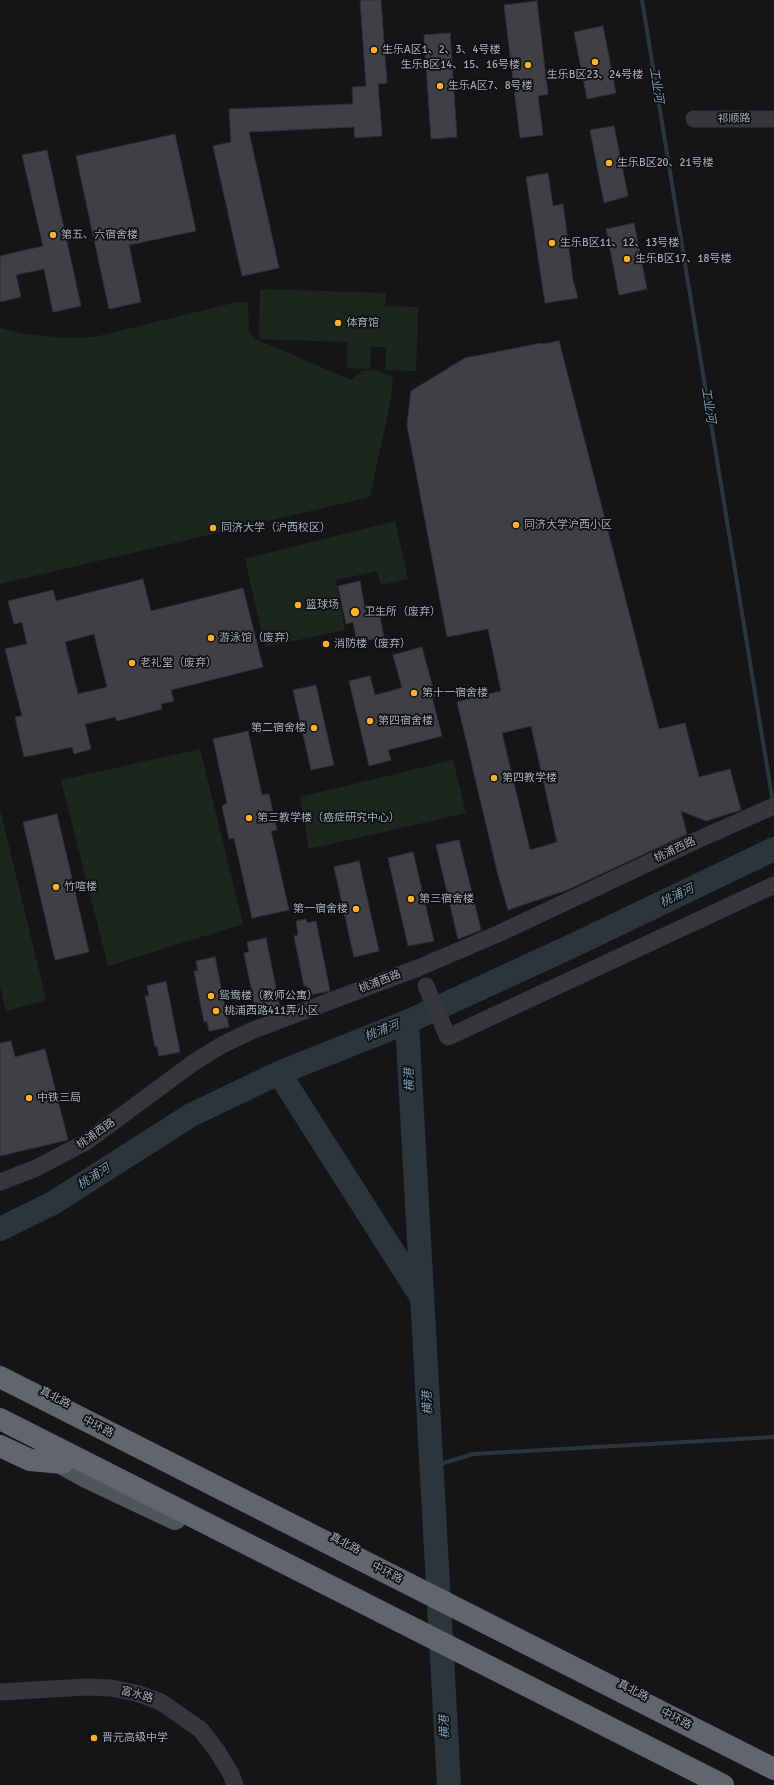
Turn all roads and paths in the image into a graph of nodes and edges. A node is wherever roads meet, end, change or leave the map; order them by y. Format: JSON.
{"nodes":[{"id":1,"x":774,"y":118,"type":"edge"},
{"id":2,"x":694,"y":119,"type":"dead end"},
{"id":3,"x":768,"y":808,"type":"edge"},
{"id":4,"x":774,"y":885,"type":"edge"},
{"id":5,"x":418,"y":968,"type":"junction"},
{"id":6,"x":0,"y":1182,"type":"edge"},
{"id":7,"x":0,"y":1370,"type":"edge"},
{"id":8,"x":0,"y":1377,"type":"edge"},
{"id":9,"x":0,"y":1419,"type":"edge"},
{"id":10,"x":0,"y":1430,"type":"edge"},
{"id":11,"x":0,"y":1446,"type":"edge"},
{"id":12,"x":62,"y":1463,"type":"junction"},
{"id":13,"x":0,"y":1692,"type":"edge"},
{"id":14,"x":774,"y":1763,"type":"edge"},
{"id":15,"x":774,"y":1769,"type":"edge"},
{"id":16,"x":235,"y":1785,"type":"edge"},
{"id":17,"x":707,"y":1785,"type":"edge"},
{"id":18,"x":723,"y":1785,"type":"edge"}],
"edges":[{"from":1,"to":2,"type":"street","name":"祁顺路"},
{"from":3,"to":5,"type":"street","name":"桃浦西路"},
{"from":4,"to":5,"type":"street","bridge":true},
{"from":5,"to":6,"type":"street","name":"桃浦西路"},
{"from":7,"to":14,"type":"main road","name":"真北路"},
{"from":8,"to":15,"type":"highway","name":"中环路"},
{"from":9,"to":18,"type":"highway"},
{"from":10,"to":12,"type":"main road"},
{"from":11,"to":12,"type":"highway"},
{"from":12,"to":17,"type":"main road"},
{"from":13,"to":16,"type":"street","name":"富水路"}]}
